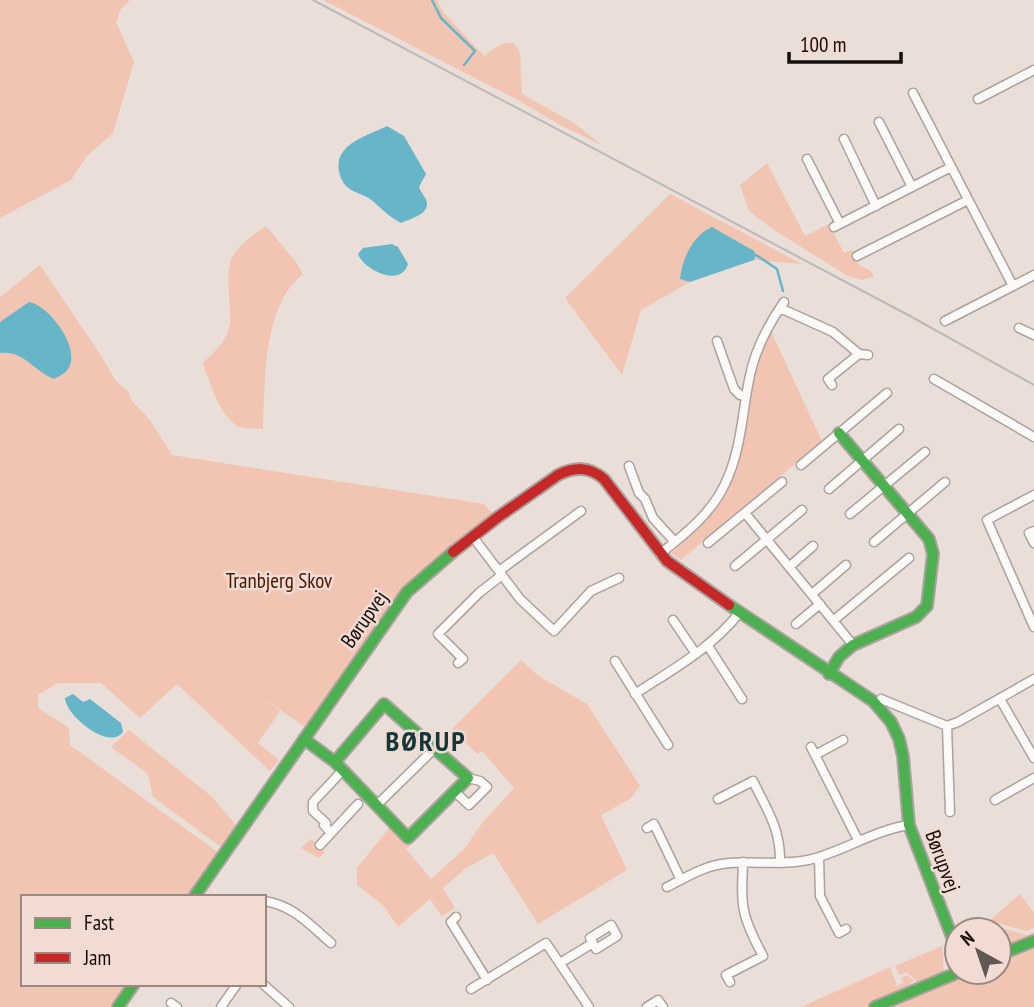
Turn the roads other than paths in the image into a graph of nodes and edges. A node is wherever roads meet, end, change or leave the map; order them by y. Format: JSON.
{"nodes":[{"id":1,"x":1034,"y":70,"type":"edge"},
{"id":2,"x":913,"y":93,"type":"dead end"},
{"id":3,"x":978,"y":99,"type":"dead end"},
{"id":4,"x":879,"y":122,"type":"dead end"},
{"id":5,"x":844,"y":139,"type":"dead end"},
{"id":6,"x":807,"y":159,"type":"dead end"},
{"id":7,"x":951,"y":167,"type":"junction"},
{"id":8,"x":912,"y":187,"type":"junction"},
{"id":9,"x":968,"y":200,"type":"junction"},
{"id":10,"x":876,"y":206,"type":"junction"},
{"id":11,"x":857,"y":256,"type":"dead end"},
{"id":12,"x":1034,"y":275,"type":"edge"},
{"id":13,"x":1013,"y":286,"type":"junction"},
{"id":14,"x":945,"y":321,"type":"dead end"},
{"id":15,"x":1034,"y":323,"type":"edge"},
{"id":16,"x":1019,"y":328,"type":"dead end"},
{"id":17,"x":1032,"y":334,"type":"edge"},
{"id":18,"x":717,"y":341,"type":"dead end"},
{"id":19,"x":934,"y":379,"type":"dead end"},
{"id":20,"x":832,"y":385,"type":"dead end"},
{"id":21,"x":887,"y":393,"type":"dead end"},
{"id":22,"x":746,"y":397,"type":"junction"},
{"id":23,"x":899,"y":429,"type":"dead end"},
{"id":24,"x":839,"y":433,"type":"junction"},
{"id":25,"x":1034,"y":437,"type":"edge"},
{"id":26,"x":925,"y":452,"type":"dead end"},
{"id":27,"x":862,"y":460,"type":"junction"},
{"id":28,"x":801,"y":465,"type":"dead end"},
{"id":29,"x":629,"y":466,"type":"dead end"},
{"id":30,"x":782,"y":482,"type":"dead end"},
{"id":31,"x":945,"y":482,"type":"dead end"},
{"id":32,"x":884,"y":486,"type":"junction"},
{"id":33,"x":829,"y":489,"type":"dead end"},
{"id":34,"x":1034,"y":495,"type":"edge"},
{"id":35,"x":802,"y":510,"type":"dead end"},
{"id":36,"x":581,"y":511,"type":"dead end"},
{"id":37,"x":745,"y":513,"type":"junction"},
{"id":38,"x":908,"y":513,"type":"junction"},
{"id":39,"x":850,"y":514,"type":"dead end"},
{"id":40,"x":1034,"y":531,"type":"edge"},
{"id":41,"x":473,"y":537,"type":"junction"},
{"id":42,"x":767,"y":540,"type":"junction"},
{"id":43,"x":675,"y":542,"type":"junction"},
{"id":44,"x":874,"y":542,"type":"dead end"},
{"id":45,"x":708,"y":543,"type":"dead end"},
{"id":46,"x":1034,"y":543,"type":"edge"},
{"id":47,"x":813,"y":546,"type":"dead end"},
{"id":48,"x":660,"y":554,"type":"junction"},
{"id":49,"x":909,"y":558,"type":"dead end"},
{"id":50,"x":846,"y":565,"type":"dead end"},
{"id":51,"x":735,"y":566,"type":"dead end"},
{"id":52,"x":789,"y":566,"type":"junction"},
{"id":53,"x":500,"y":573,"type":"junction"},
{"id":54,"x":619,"y":578,"type":"dead end"},
{"id":55,"x":812,"y":594,"type":"junction"},
{"id":56,"x":820,"y":604,"type":"junction"},
{"id":57,"x":740,"y":612,"type":"junction"},
{"id":58,"x":1031,"y":614,"type":"edge"},
{"id":59,"x":673,"y":620,"type":"dead end"},
{"id":60,"x":834,"y":620,"type":"junction"},
{"id":61,"x":796,"y":624,"type":"dead end"},
{"id":62,"x":1034,"y":627,"type":"edge"},
{"id":63,"x":853,"y":645,"type":"junction"},
{"id":64,"x":708,"y":646,"type":"junction"},
{"id":65,"x":696,"y":654,"type":"junction"},
{"id":66,"x":615,"y":662,"type":"dead end"},
{"id":67,"x":458,"y":663,"type":"dead end"},
{"id":68,"x":828,"y":674,"type":"junction"},
{"id":69,"x":1034,"y":679,"type":"edge"},
{"id":70,"x":635,"y":694,"type":"junction"},
{"id":71,"x":742,"y":699,"type":"dead end"},
{"id":72,"x":881,"y":699,"type":"dead end"},
{"id":73,"x":1000,"y":699,"type":"junction"},
{"id":74,"x":947,"y":726,"type":"junction"},
{"id":75,"x":304,"y":739,"type":"junction"},
{"id":76,"x":843,"y":740,"type":"dead end"},
{"id":77,"x":668,"y":745,"type":"dead end"},
{"id":78,"x":434,"y":750,"type":"junction"},
{"id":79,"x":1034,"y":758,"type":"edge"},
{"id":80,"x":339,"y":766,"type":"junction"},
{"id":81,"x":468,"y":778,"type":"junction"},
{"id":82,"x":1034,"y":778,"type":"edge"},
{"id":83,"x":456,"y":792,"type":"junction"},
{"id":84,"x":718,"y":799,"type":"dead end"},
{"id":85,"x":995,"y":800,"type":"dead end"},
{"id":86,"x":358,"y":804,"type":"dead end"},
{"id":87,"x":378,"y":804,"type":"junction"},
{"id":88,"x":950,"y":812,"type":"dead end"},
{"id":89,"x":909,"y":825,"type":"junction"},
{"id":90,"x":647,"y":828,"type":"dead end"},
{"id":91,"x":331,"y":833,"type":"junction"},
{"id":92,"x":858,"y":840,"type":"junction"},
{"id":93,"x":320,"y":845,"type":"dead end"},
{"id":94,"x":819,"y":857,"type":"junction"},
{"id":95,"x":743,"y":862,"type":"junction"},
{"id":96,"x":780,"y":863,"type":"junction"},
{"id":97,"x":681,"y":880,"type":"junction"},
{"id":98,"x":667,"y":887,"type":"dead end"},
{"id":99,"x":195,"y":895,"type":"edge"},
{"id":100,"x":266,"y":901,"type":"edge"},
{"id":101,"x":944,"y":916,"type":"edge"},
{"id":102,"x":456,"y":918,"type":"dead end"},
{"id":103,"x":846,"y":929,"type":"dead end"},
{"id":104,"x":1034,"y":941,"type":"edge"},
{"id":105,"x":331,"y":943,"type":"dead end"},
{"id":106,"x":593,"y":943,"type":"dead end"},
{"id":107,"x":1013,"y":950,"type":"edge"},
{"id":108,"x":559,"y":963,"type":"junction"},
{"id":109,"x":486,"y":979,"type":"junction"},
{"id":110,"x":943,"y":979,"type":"edge"},
{"id":111,"x":730,"y":982,"type":"dead end"},
{"id":112,"x":133,"y":986,"type":"edge"},
{"id":113,"x":236,"y":986,"type":"edge"},
{"id":114,"x":265,"y":986,"type":"edge"},
{"id":115,"x":471,"y":989,"type":"dead end"},
{"id":116,"x":118,"y":1007,"type":"edge"},
{"id":117,"x":221,"y":1007,"type":"edge"},
{"id":118,"x":289,"y":1007,"type":"edge"},
{"id":119,"x":589,"y":1007,"type":"edge"},
{"id":120,"x":647,"y":1007,"type":"edge"},
{"id":121,"x":663,"y":1007,"type":"edge"},
{"id":122,"x":875,"y":1007,"type":"edge"}],
"edges":[{"from":1,"to":3,"type":"street"},
{"from":2,"to":7,"type":"street"},
{"from":4,"to":8,"type":"street"},
{"from":5,"to":10,"type":"street"},
{"from":6,"to":10,"type":"street"},
{"from":7,"to":8,"type":"street"},
{"from":7,"to":9,"type":"street"},
{"from":8,"to":10,"type":"street"},
{"from":9,"to":11,"type":"street"},
{"from":9,"to":13,"type":"street"},
{"from":12,"to":13,"type":"street"},
{"from":13,"to":14,"type":"street"},
{"from":15,"to":17,"type":"street"},
{"from":16,"to":17,"type":"street"},
{"from":18,"to":22,"type":"street"},
{"from":19,"to":25,"type":"street"},
{"from":20,"to":22,"type":"street"},
{"from":21,"to":24,"type":"street"},
{"from":22,"to":43,"type":"street"},
{"from":23,"to":27,"type":"street"},
{"from":24,"to":27,"type":"street"},
{"from":24,"to":28,"type":"street"},
{"from":26,"to":32,"type":"street"},
{"from":27,"to":32,"type":"street"},
{"from":27,"to":33,"type":"street"},
{"from":29,"to":43,"type":"street"},
{"from":30,"to":37,"type":"street"},
{"from":31,"to":38,"type":"street"},
{"from":32,"to":38,"type":"street"},
{"from":32,"to":39,"type":"street"},
{"from":34,"to":58,"type":"street"},
{"from":35,"to":42,"type":"street"},
{"from":36,"to":53,"type":"street"},
{"from":37,"to":42,"type":"street"},
{"from":37,"to":45,"type":"street"},
{"from":38,"to":44,"type":"street"},
{"from":38,"to":63,"type":"street"},
{"from":40,"to":46,"type":"street"},
{"from":41,"to":48,"type":"street","name":"Børupvej"},
{"from":41,"to":53,"type":"street"},
{"from":41,"to":75,"type":"street","name":"Børupvej"},
{"from":42,"to":51,"type":"street"},
{"from":42,"to":52,"type":"street"},
{"from":43,"to":48,"type":"street"},
{"from":47,"to":52,"type":"street"},
{"from":48,"to":57,"type":"street","name":"Børupvej"},
{"from":49,"to":60,"type":"street"},
{"from":50,"to":55,"type":"street"},
{"from":52,"to":55,"type":"street"},
{"from":53,"to":54,"type":"street"},
{"from":53,"to":67,"type":"street"},
{"from":55,"to":56,"type":"street"},
{"from":56,"to":60,"type":"street"},
{"from":56,"to":61,"type":"street"},
{"from":57,"to":64,"type":"street"},
{"from":57,"to":68,"type":"street","name":"Børupvej"},
{"from":58,"to":62,"type":"street"},
{"from":59,"to":65,"type":"street"},
{"from":60,"to":63,"type":"street"},
{"from":63,"to":68,"type":"street"},
{"from":64,"to":65,"type":"street"},
{"from":64,"to":71,"type":"street"},
{"from":65,"to":70,"type":"street"},
{"from":66,"to":70,"type":"street"},
{"from":68,"to":89,"type":"street","name":"Børupvej"},
{"from":69,"to":73,"type":"street"},
{"from":70,"to":77,"type":"street"},
{"from":72,"to":74,"type":"street"},
{"from":73,"to":74,"type":"street"},
{"from":73,"to":79,"type":"street"},
{"from":74,"to":88,"type":"street"},
{"from":75,"to":80,"type":"street"},
{"from":75,"to":99,"type":"street","name":"Børupvej"},
{"from":76,"to":92,"type":"street"},
{"from":78,"to":80,"type":"street"},
{"from":78,"to":81,"type":"street"},
{"from":78,"to":87,"type":"street"},
{"from":80,"to":87,"type":"street"},
{"from":80,"to":91,"type":"street"},
{"from":81,"to":83,"type":"street"},
{"from":81,"to":83,"type":"street"},
{"from":82,"to":85,"type":"street"},
{"from":83,"to":87,"type":"street"},
{"from":84,"to":96,"type":"street"},
{"from":86,"to":91,"type":"street"},
{"from":89,"to":92,"type":"street","name":"Børupvej"},
{"from":89,"to":101,"type":"street","name":"Børupvej"},
{"from":90,"to":97,"type":"street"},
{"from":91,"to":93,"type":"street"},
{"from":92,"to":94,"type":"street","name":"Børupvej"},
{"from":94,"to":96,"type":"street","name":"Børupvej"},
{"from":94,"to":103,"type":"street"},
{"from":95,"to":96,"type":"street","name":"Børupvej"},
{"from":95,"to":97,"type":"street","name":"Børupvej"},
{"from":95,"to":111,"type":"street"},
{"from":97,"to":98,"type":"street","name":"Børupvej"},
{"from":100,"to":105,"type":"street"},
{"from":102,"to":109,"type":"street"},
{"from":104,"to":107,"type":"street"},
{"from":106,"to":108,"type":"street"},
{"from":108,"to":109,"type":"street"},
{"from":108,"to":119,"type":"street"},
{"from":109,"to":115,"type":"street"},
{"from":110,"to":122,"type":"street"},
{"from":112,"to":116,"type":"street"},
{"from":113,"to":117,"type":"street"},
{"from":114,"to":118,"type":"street"},
{"from":120,"to":121,"type":"street"}]}
